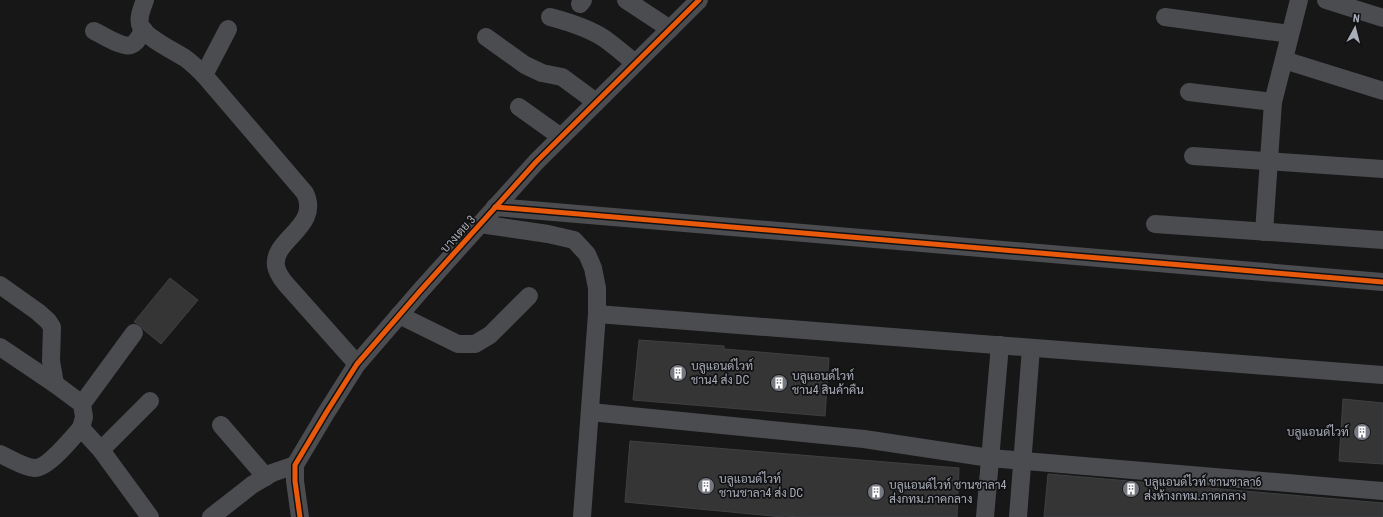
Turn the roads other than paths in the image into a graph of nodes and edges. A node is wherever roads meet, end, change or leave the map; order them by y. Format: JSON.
{"nodes":[{"id":1,"x":145,"y":0,"type":"edge"},
{"id":2,"x":626,"y":0,"type":"edge"},
{"id":3,"x":1299,"y":0,"type":"edge"},
{"id":4,"x":1326,"y":0,"type":"edge"},
{"id":5,"x":696,"y":1,"type":"edge"},
{"id":6,"x":550,"y":17,"type":"dead end"},
{"id":7,"x":1165,"y":17,"type":"dead end"},
{"id":8,"x":1383,"y":18,"type":"edge"},
{"id":9,"x":228,"y":29,"type":"dead end"},
{"id":10,"x":670,"y":29,"type":"junction"},
{"id":11,"x":144,"y":30,"type":"junction"},
{"id":12,"x":94,"y":31,"type":"dead end"},
{"id":13,"x":1290,"y":34,"type":"junction"},
{"id":14,"x":486,"y":37,"type":"dead end"},
{"id":15,"x":1284,"y":60,"type":"junction"},
{"id":16,"x":635,"y":63,"type":"junction"},
{"id":17,"x":204,"y":75,"type":"junction"},
{"id":18,"x":1188,"y":92,"type":"dead end"},
{"id":19,"x":1383,"y":92,"type":"edge"},
{"id":20,"x":596,"y":102,"type":"junction"},
{"id":21,"x":1273,"y":102,"type":"junction"},
{"id":22,"x":519,"y":107,"type":"dead end"},
{"id":23,"x":561,"y":137,"type":"junction"},
{"id":24,"x":1193,"y":156,"type":"dead end"},
{"id":25,"x":1269,"y":161,"type":"junction"},
{"id":26,"x":1383,"y":169,"type":"edge"},
{"id":27,"x":495,"y":207,"type":"junction"},
{"id":28,"x":480,"y":224,"type":"junction"},
{"id":29,"x":1155,"y":224,"type":"dead end"},
{"id":30,"x":1264,"y":232,"type":"junction"},
{"id":31,"x":1383,"y":240,"type":"edge"},
{"id":32,"x":1383,"y":282,"type":"edge"},
{"id":33,"x":0,"y":285,"type":"edge"},
{"id":34,"x":529,"y":296,"type":"dead end"},
{"id":35,"x":597,"y":314,"type":"junction"},
{"id":36,"x":399,"y":315,"type":"junction"},
{"id":37,"x":134,"y":333,"type":"dead end"},
{"id":38,"x":1000,"y":345,"type":"junction"},
{"id":39,"x":0,"y":348,"type":"edge"},
{"id":40,"x":1031,"y":348,"type":"junction"},
{"id":41,"x":357,"y":364,"type":"junction"},
{"id":42,"x":1383,"y":375,"type":"edge"},
{"id":43,"x":55,"y":384,"type":"junction"},
{"id":44,"x":150,"y":401,"type":"dead end"},
{"id":45,"x":82,"y":404,"type":"junction"},
{"id":46,"x":590,"y":412,"type":"junction"},
{"id":47,"x":221,"y":425,"type":"dead end"},
{"id":48,"x":81,"y":428,"type":"junction"},
{"id":49,"x":102,"y":450,"type":"junction"},
{"id":50,"x":0,"y":454,"type":"edge"},
{"id":51,"x":990,"y":458,"type":"junction"},
{"id":52,"x":1022,"y":460,"type":"junction"},
{"id":53,"x":295,"y":466,"type":"junction"},
{"id":54,"x":266,"y":477,"type":"junction"},
{"id":55,"x":1383,"y":491,"type":"edge"},
{"id":56,"x":150,"y":517,"type":"edge"},
{"id":57,"x":211,"y":517,"type":"edge"},
{"id":58,"x":300,"y":517,"type":"edge"},
{"id":59,"x":582,"y":517,"type":"edge"},
{"id":60,"x":985,"y":517,"type":"edge"},
{"id":61,"x":1018,"y":517,"type":"edge"}],
"edges":[{"from":1,"to":11,"type":"street"},
{"from":2,"to":10,"type":"street"},
{"from":3,"to":13,"type":"street"},
{"from":4,"to":8,"type":"street"},
{"from":5,"to":10,"type":"street","name":"บางเตย 3"},
{"from":6,"to":16,"type":"street"},
{"from":7,"to":13,"type":"street"},
{"from":9,"to":17,"type":"street"},
{"from":10,"to":16,"type":"street","name":"บางเตย 3"},
{"from":11,"to":12,"type":"street"},
{"from":11,"to":17,"type":"street"},
{"from":13,"to":15,"type":"street"},
{"from":14,"to":20,"type":"street"},
{"from":15,"to":19,"type":"street"},
{"from":15,"to":21,"type":"street"},
{"from":16,"to":20,"type":"street","name":"บางเตย 3"},
{"from":17,"to":41,"type":"street"},
{"from":18,"to":21,"type":"street"},
{"from":20,"to":23,"type":"street","name":"บางเตย 3"},
{"from":21,"to":25,"type":"street"},
{"from":22,"to":23,"type":"street"},
{"from":23,"to":27,"type":"street","name":"บางเตย 3"},
{"from":24,"to":25,"type":"street"},
{"from":25,"to":26,"type":"street"},
{"from":25,"to":30,"type":"street"},
{"from":27,"to":28,"type":"street","name":"บางเตย 3"},
{"from":27,"to":32,"type":"street"},
{"from":28,"to":35,"type":"street"},
{"from":28,"to":36,"type":"street","name":"บางเตย 3"},
{"from":29,"to":30,"type":"street"},
{"from":30,"to":31,"type":"street"},
{"from":33,"to":43,"type":"street"},
{"from":34,"to":36,"type":"street"},
{"from":35,"to":38,"type":"street"},
{"from":35,"to":46,"type":"street"},
{"from":36,"to":41,"type":"street","name":"บางเตย 3"},
{"from":37,"to":45,"type":"street"},
{"from":38,"to":40,"type":"street"},
{"from":38,"to":51,"type":"street"},
{"from":39,"to":43,"type":"street"},
{"from":40,"to":42,"type":"street"},
{"from":40,"to":52,"type":"street"},
{"from":41,"to":53,"type":"street","name":"บางเตย 3"},
{"from":43,"to":45,"type":"street"},
{"from":44,"to":49,"type":"street"},
{"from":45,"to":48,"type":"street"},
{"from":46,"to":51,"type":"street"},
{"from":46,"to":59,"type":"street"},
{"from":47,"to":54,"type":"street"},
{"from":48,"to":49,"type":"street"},
{"from":48,"to":50,"type":"street"},
{"from":49,"to":56,"type":"street"},
{"from":51,"to":52,"type":"street"},
{"from":51,"to":60,"type":"street"},
{"from":52,"to":55,"type":"street"},
{"from":52,"to":61,"type":"street"},
{"from":53,"to":54,"type":"street"},
{"from":53,"to":58,"type":"street"},
{"from":54,"to":57,"type":"street"}]}
